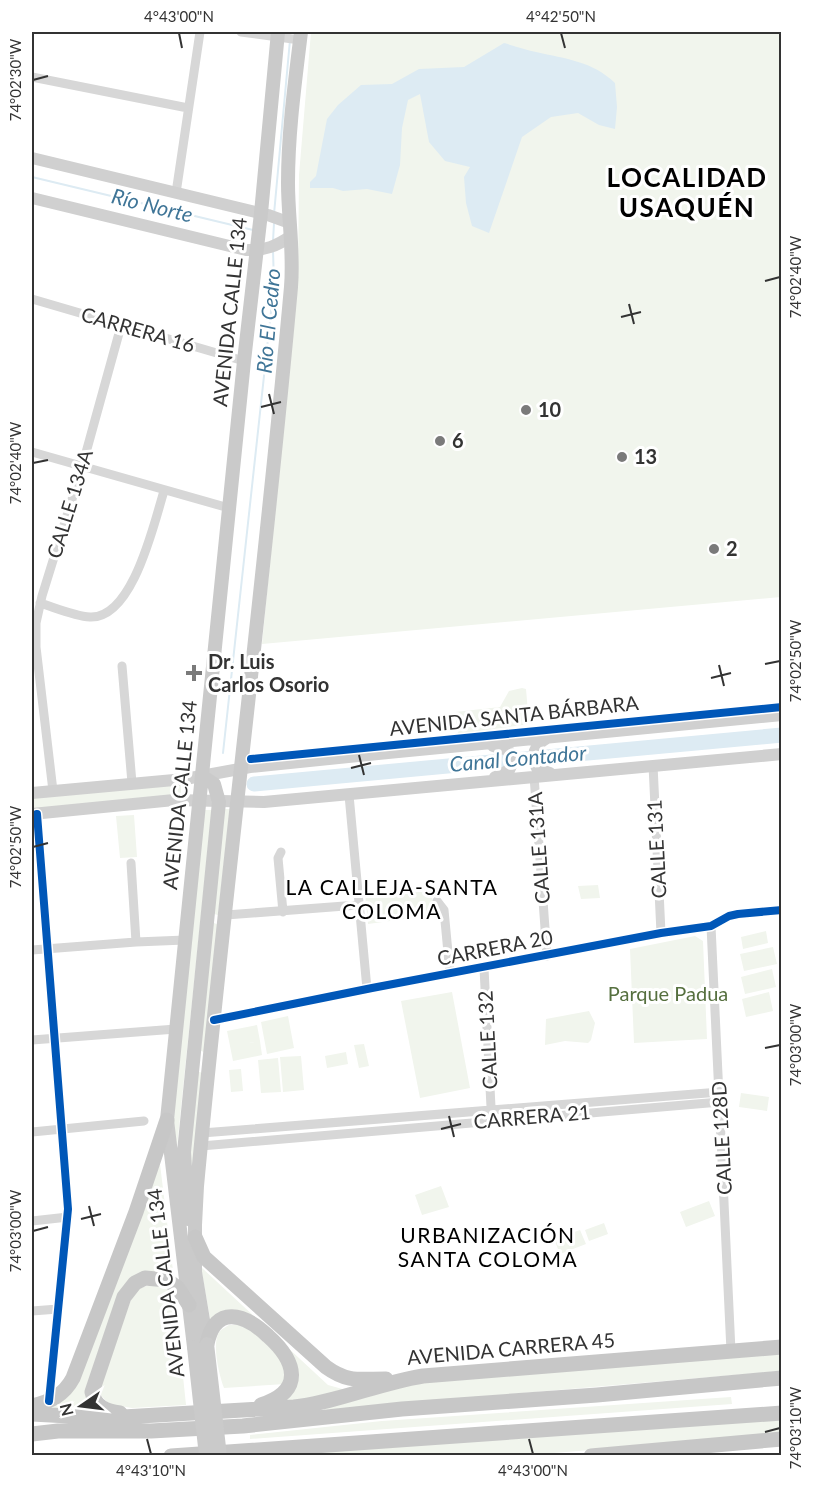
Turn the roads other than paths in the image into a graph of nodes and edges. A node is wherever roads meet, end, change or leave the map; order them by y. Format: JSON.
{"nodes":[{"id":1,"x":200,"y":32,"type":"edge"},
{"id":2,"x":241,"y":32,"type":"edge"},
{"id":3,"x":289,"y":36,"type":"edge"},
{"id":4,"x":32,"y":77,"type":"edge"},
{"id":5,"x":188,"y":108,"type":"junction"},
{"id":6,"x":32,"y":158,"type":"edge"},
{"id":7,"x":176,"y":193,"type":"junction"},
{"id":8,"x":32,"y":198,"type":"edge"},
{"id":9,"x":263,"y":217,"type":"junction"},
{"id":10,"x":288,"y":226,"type":"junction"},
{"id":11,"x":259,"y":247,"type":"junction"},
{"id":12,"x":32,"y":299,"type":"edge"},
{"id":13,"x":121,"y":326,"type":"junction"},
{"id":14,"x":244,"y":360,"type":"junction"},
{"id":15,"x":32,"y":452,"type":"edge"},
{"id":16,"x":82,"y":467,"type":"junction"},
{"id":17,"x":164,"y":491,"type":"junction"},
{"id":18,"x":229,"y":508,"type":"junction"},
{"id":19,"x":40,"y":603,"type":"junction"},
{"id":20,"x":122,"y":666,"type":"dead end"},
{"id":21,"x":36,"y":697,"type":"edge"},
{"id":22,"x":782,"y":715,"type":"edge"},
{"id":23,"x":542,"y":741,"type":"junction"},
{"id":24,"x":474,"y":745,"type":"junction"},
{"id":25,"x":782,"y":754,"type":"edge"},
{"id":26,"x":653,"y":765,"type":"junction"},
{"id":27,"x":241,"y":769,"type":"junction"},
{"id":28,"x":536,"y":772,"type":"junction"},
{"id":29,"x":202,"y":776,"type":"junction"},
{"id":30,"x":481,"y":782,"type":"junction"},
{"id":31,"x":132,"y":783,"type":"junction"},
{"id":32,"x":53,"y":791,"type":"junction"},
{"id":33,"x":32,"y":793,"type":"edge"},
{"id":34,"x":349,"y":795,"type":"junction"},
{"id":35,"x":199,"y":801,"type":"junction"},
{"id":36,"x":219,"y":802,"type":"junction"},
{"id":37,"x":237,"y":802,"type":"junction"},
{"id":38,"x":34,"y":814,"type":"edge"},
{"id":39,"x":281,"y":852,"type":"dead end"},
{"id":40,"x":130,"y":863,"type":"dead end"},
{"id":41,"x":437,"y":901,"type":"dead end"},
{"id":42,"x":358,"y":905,"type":"junction"},
{"id":43,"x":782,"y":910,"type":"edge"},
{"id":44,"x":282,"y":912,"type":"junction"},
{"id":45,"x":226,"y":915,"type":"junction"},
{"id":46,"x":207,"y":922,"type":"junction"},
{"id":47,"x":711,"y":926,"type":"junction"},
{"id":48,"x":661,"y":933,"type":"junction"},
{"id":49,"x":185,"y":940,"type":"junction"},
{"id":50,"x":136,"y":942,"type":"junction"},
{"id":51,"x":48,"y":949,"type":"junction"},
{"id":52,"x":32,"y":950,"type":"edge"},
{"id":53,"x":547,"y":956,"type":"junction"},
{"id":54,"x":484,"y":968,"type":"junction"},
{"id":55,"x":450,"y":974,"type":"junction"},
{"id":56,"x":367,"y":989,"type":"junction"},
{"id":57,"x":214,"y":1020,"type":"junction"},
{"id":58,"x":176,"y":1029,"type":"junction"},
{"id":59,"x":55,"y":1038,"type":"junction"},
{"id":60,"x":195,"y":1039,"type":"junction"},
{"id":61,"x":32,"y":1040,"type":"edge"},
{"id":62,"x":208,"y":1074,"type":"junction"},
{"id":63,"x":720,"y":1097,"type":"junction"},
{"id":64,"x":489,"y":1116,"type":"junction"},
{"id":65,"x":167,"y":1120,"type":"junction"},
{"id":66,"x":144,"y":1121,"type":"dead end"},
{"id":67,"x":63,"y":1129,"type":"junction"},
{"id":68,"x":32,"y":1132,"type":"edge"},
{"id":69,"x":202,"y":1139,"type":"junction"},
{"id":70,"x":68,"y":1217,"type":"junction"},
{"id":71,"x":32,"y":1221,"type":"edge"},
{"id":72,"x":195,"y":1237,"type":"junction"},
{"id":73,"x":195,"y":1272,"type":"junction"},
{"id":74,"x":189,"y":1305,"type":"junction"},
{"id":75,"x":58,"y":1309,"type":"junction"},
{"id":76,"x":32,"y":1311,"type":"edge"},
{"id":77,"x":200,"y":1346,"type":"junction"},
{"id":78,"x":782,"y":1347,"type":"edge"},
{"id":79,"x":731,"y":1351,"type":"junction"},
{"id":80,"x":410,"y":1378,"type":"junction"},
{"id":81,"x":782,"y":1378,"type":"edge"},
{"id":82,"x":49,"y":1401,"type":"junction"},
{"id":83,"x":32,"y":1406,"type":"edge"},
{"id":84,"x":235,"y":1411,"type":"junction"},
{"id":85,"x":782,"y":1413,"type":"edge"},
{"id":86,"x":32,"y":1414,"type":"edge"},
{"id":87,"x":135,"y":1416,"type":"junction"},
{"id":88,"x":32,"y":1434,"type":"edge"},
{"id":89,"x":782,"y":1439,"type":"edge"},
{"id":90,"x":682,"y":1452,"type":"edge"},
{"id":91,"x":171,"y":1455,"type":"edge"},
{"id":92,"x":206,"y":1455,"type":"edge"},
{"id":93,"x":220,"y":1455,"type":"edge"},
{"id":94,"x":591,"y":1455,"type":"edge"}],
"edges":[{"from":1,"to":5,"type":"street"},
{"from":2,"to":3,"type":"street"},
{"from":3,"to":9,"type":"main road","name":"AVENIDA CALLE 134"},
{"from":3,"to":10,"type":"main road","name":"AVENIDA CALLE 134"},
{"from":4,"to":5,"type":"street"},
{"from":5,"to":7,"type":"street"},
{"from":6,"to":7,"type":"main road"},
{"from":7,"to":9,"type":"main road"},
{"from":8,"to":11,"type":"main road"},
{"from":9,"to":10,"type":"main road"},
{"from":9,"to":11,"type":"main road","name":"AVENIDA CALLE 134"},
{"from":10,"to":11,"type":"main road"},
{"from":10,"to":27,"type":"main road","name":"AVENIDA CALLE 134"},
{"from":11,"to":14,"type":"main road","name":"AVENIDA CALLE 134"},
{"from":12,"to":13,"type":"street","name":"CARRERA 16"},
{"from":13,"to":14,"type":"street","name":"CARRERA 16"},
{"from":13,"to":16,"type":"street","name":"CALLE 134A"},
{"from":14,"to":18,"type":"main road","name":"AVENIDA CALLE 134"},
{"from":15,"to":16,"type":"street"},
{"from":16,"to":17,"type":"street"},
{"from":16,"to":19,"type":"street","name":"CALLE 134A"},
{"from":17,"to":18,"type":"street"},
{"from":17,"to":19,"type":"street"},
{"from":18,"to":29,"type":"main road","name":"AVENIDA CALLE 134"},
{"from":19,"to":21,"type":"street","name":"CALLE 134A"},
{"from":20,"to":31,"type":"street"},
{"from":21,"to":32,"type":"street","name":"CALLE 134A"},
{"from":22,"to":23,"type":"main road"},
{"from":23,"to":24,"type":"main road"},
{"from":23,"to":28,"type":"main road"},
{"from":24,"to":27,"type":"main road"},
{"from":24,"to":30,"type":"main road"},
{"from":25,"to":26,"type":"main road"},
{"from":26,"to":28,"type":"main road"},
{"from":26,"to":48,"type":"street","name":"CALLE 131"},
{"from":27,"to":29,"type":"main road"},
{"from":27,"to":37,"type":"main road","name":"AVENIDA CALLE 134"},
{"from":28,"to":30,"type":"main road"},
{"from":28,"to":53,"type":"street","name":"CALLE 131A"},
{"from":29,"to":31,"type":"main road"},
{"from":29,"to":35,"type":"main road","name":"AVENIDA CALLE 134"},
{"from":29,"to":36,"type":"main road"},
{"from":30,"to":34,"type":"main road"},
{"from":31,"to":32,"type":"main road"},
{"from":32,"to":33,"type":"main road"},
{"from":34,"to":37,"type":"main road"},
{"from":34,"to":42,"type":"street"},
{"from":35,"to":36,"type":"main road"},
{"from":35,"to":38,"type":"main road"},
{"from":35,"to":49,"type":"main road","name":"AVENIDA CALLE 134"},
{"from":36,"to":37,"type":"main road"},
{"from":36,"to":46,"type":"main road"},
{"from":37,"to":45,"type":"main road","name":"AVENIDA CALLE 134"},
{"from":38,"to":51,"type":"street"},
{"from":39,"to":44,"type":"street"},
{"from":40,"to":50,"type":"street"},
{"from":41,"to":55,"type":"street"},
{"from":42,"to":44,"type":"street"},
{"from":42,"to":56,"type":"street"},
{"from":43,"to":47,"type":"street","name":"CARRERA 20"},
{"from":44,"to":45,"type":"street"},
{"from":45,"to":46,"type":"main road"},
{"from":45,"to":57,"type":"main road","name":"AVENIDA CALLE 134"},
{"from":46,"to":60,"type":"main road"},
{"from":47,"to":48,"type":"street","name":"CARRERA 20"},
{"from":47,"to":63,"type":"street","name":"CALLE 128D"},
{"from":48,"to":53,"type":"street","name":"CARRERA 20"},
{"from":49,"to":50,"type":"street"},
{"from":49,"to":58,"type":"main road","name":"AVENIDA CALLE 134"},
{"from":50,"to":51,"type":"street"},
{"from":51,"to":52,"type":"street"},
{"from":51,"to":59,"type":"street"},
{"from":53,"to":54,"type":"street","name":"CARRERA 20"},
{"from":54,"to":55,"type":"street","name":"CARRERA 20"},
{"from":54,"to":64,"type":"street","name":"CALLE 132"},
{"from":55,"to":56,"type":"street","name":"CARRERA 20"},
{"from":56,"to":57,"type":"street","name":"CARRERA 20"},
{"from":57,"to":62,"type":"main road","name":"AVENIDA CALLE 134"},
{"from":58,"to":59,"type":"street"},
{"from":58,"to":65,"type":"main road","name":"AVENIDA CALLE 134"},
{"from":59,"to":61,"type":"street"},
{"from":59,"to":67,"type":"street"},
{"from":60,"to":62,"type":"main road"},
{"from":60,"to":73,"type":"main road"},
{"from":62,"to":69,"type":"main road","name":"AVENIDA CALLE 134"},
{"from":63,"to":64,"type":"street","name":"CARRERA 21"},
{"from":63,"to":79,"type":"street","name":"CALLE 128D"},
{"from":64,"to":69,"type":"street","name":"CARRERA 21"},
{"from":65,"to":74,"type":"main road","name":"AVENIDA CALLE 134"},
{"from":65,"to":82,"type":"highway"},
{"from":66,"to":67,"type":"street"},
{"from":67,"to":68,"type":"street"},
{"from":67,"to":70,"type":"street"},
{"from":69,"to":72,"type":"main road","name":"AVENIDA CALLE 134"},
{"from":70,"to":71,"type":"street"},
{"from":70,"to":75,"type":"street"},
{"from":72,"to":73,"type":"main road","name":"AVENIDA CALLE 134"},
{"from":72,"to":80,"type":"highway"},
{"from":73,"to":77,"type":"main road","name":"AVENIDA CALLE 134"},
{"from":74,"to":77,"type":"main road","name":"AVENIDA CALLE 134"},
{"from":74,"to":87,"type":"highway"},
{"from":75,"to":76,"type":"street"},
{"from":75,"to":82,"type":"street"},
{"from":77,"to":84,"type":"highway"},
{"from":77,"to":92,"type":"main road","name":"AVENIDA CALLE 134","bridge":true},
{"from":77,"to":93,"type":"main road","name":"AVENIDA CALLE 134","bridge":true},
{"from":78,"to":79,"type":"highway","name":"AVENIDA CARRERA 45"},
{"from":79,"to":80,"type":"highway","name":"AVENIDA CARRERA 45"},
{"from":80,"to":84,"type":"highway","name":"AVENIDA CARRERA 45"},
{"from":81,"to":88,"type":"highway"},
{"from":82,"to":83,"type":"highway"},
{"from":84,"to":87,"type":"highway","name":"AVENIDA CARRERA 45"},
{"from":85,"to":91,"type":"highway"},
{"from":86,"to":87,"type":"highway","name":"AVENIDA CARRERA 45"},
{"from":89,"to":90,"type":"highway"},
{"from":90,"to":94,"type":"highway"}]}
